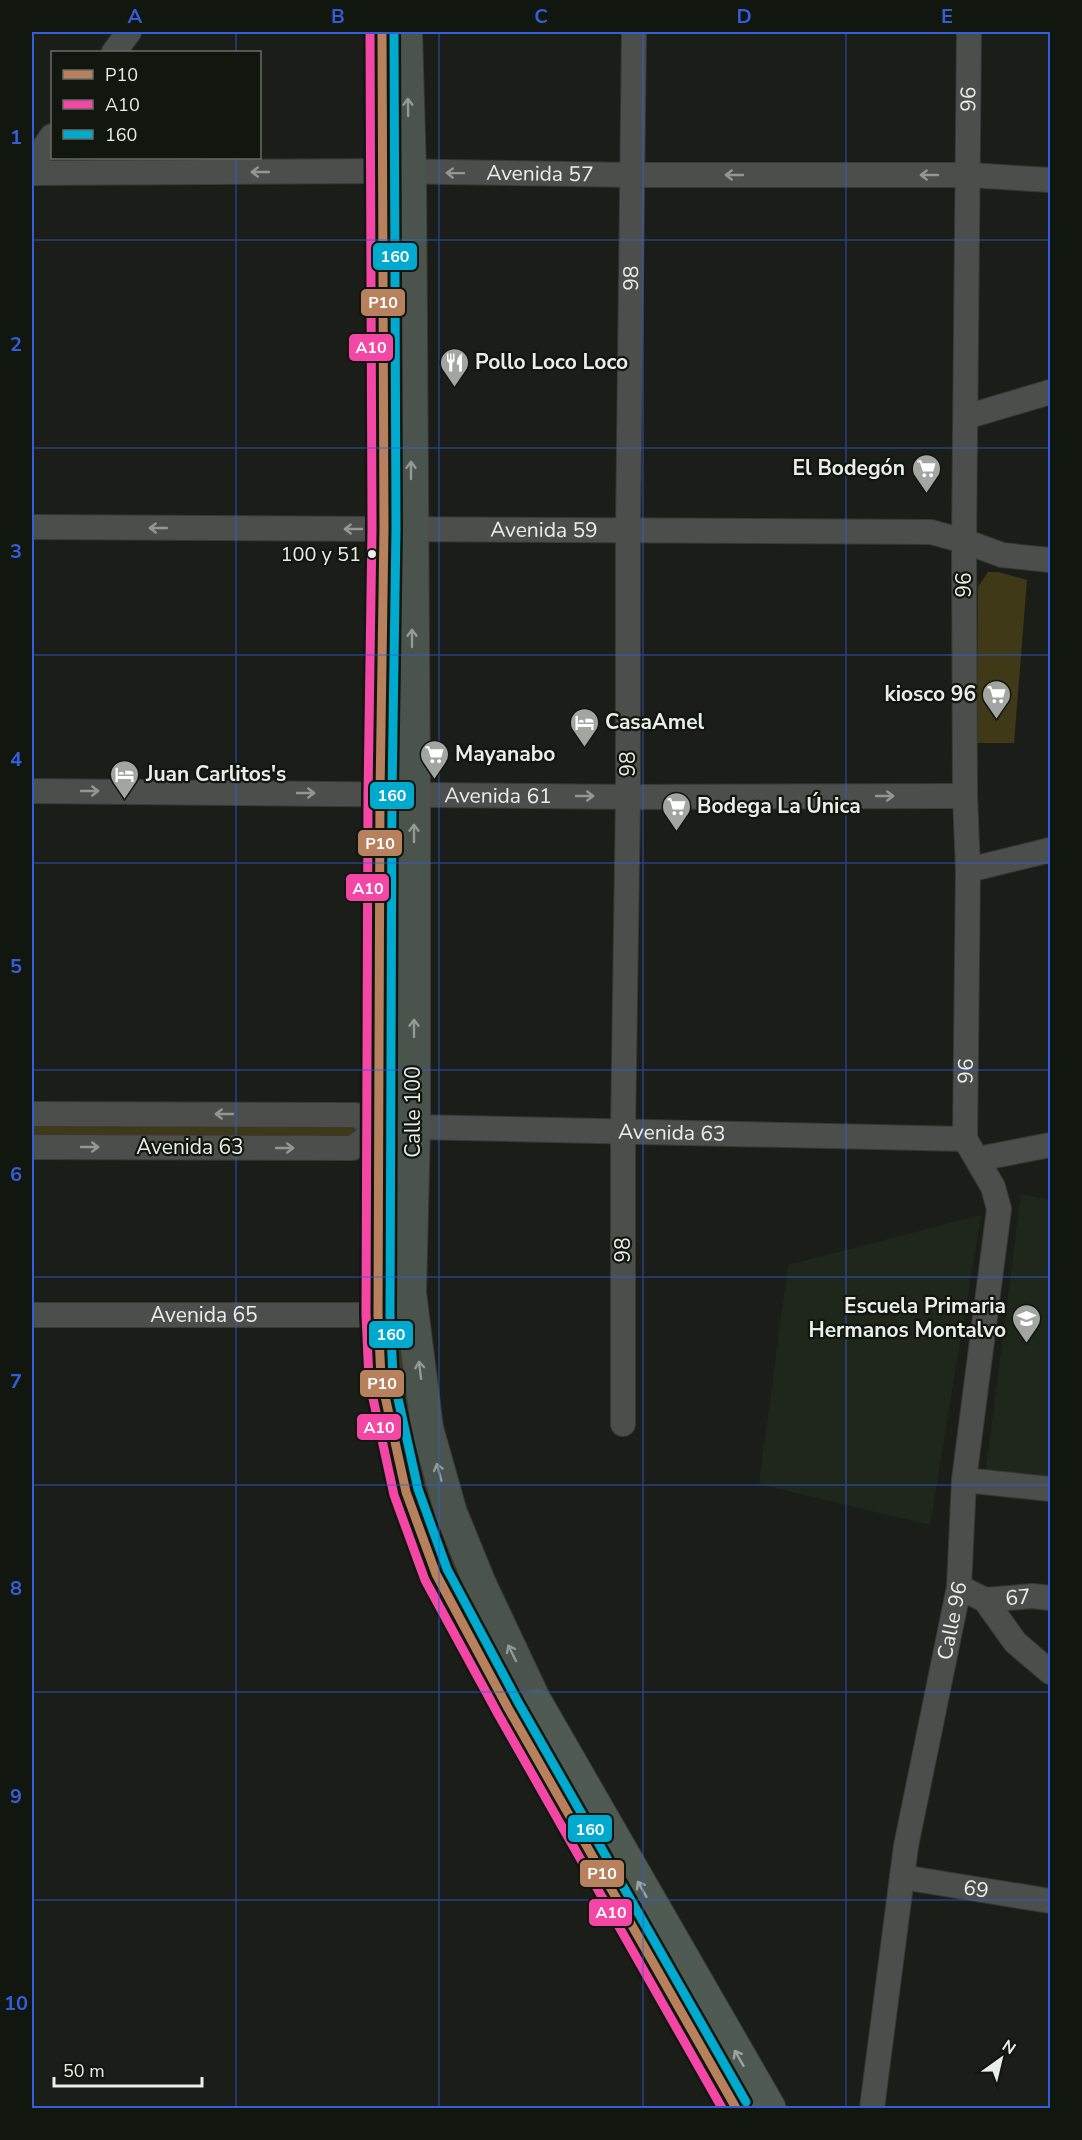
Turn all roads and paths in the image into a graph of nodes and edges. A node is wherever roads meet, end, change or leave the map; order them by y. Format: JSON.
{"nodes":[{"id":1,"x":129,"y":32,"type":"edge"},
{"id":2,"x":382,"y":32,"type":"edge"},
{"id":3,"x":406,"y":32,"type":"edge"},
{"id":4,"x":634,"y":32,"type":"edge"},
{"id":5,"x":969,"y":32,"type":"edge"},
{"id":6,"x":115,"y":51,"type":"edge"},
{"id":7,"x":51,"y":137,"type":"edge"},
{"id":8,"x":32,"y":165,"type":"edge"},
{"id":9,"x":396,"y":171,"type":"junction"},
{"id":10,"x":32,"y":172,"type":"edge"},
{"id":11,"x":632,"y":175,"type":"junction"},
{"id":12,"x":968,"y":176,"type":"junction"},
{"id":13,"x":1050,"y":180,"type":"edge"},
{"id":14,"x":1050,"y":392,"type":"edge"},
{"id":15,"x":966,"y":417,"type":"junction"},
{"id":16,"x":32,"y":527,"type":"edge"},
{"id":17,"x":398,"y":529,"type":"junction"},
{"id":18,"x":628,"y":531,"type":"junction"},
{"id":19,"x":964,"y":541,"type":"junction"},
{"id":20,"x":1050,"y":560,"type":"edge"},
{"id":21,"x":32,"y":791,"type":"edge"},
{"id":22,"x":380,"y":794,"type":"junction"},
{"id":23,"x":414,"y":795,"type":"junction"},
{"id":24,"x":964,"y":796,"type":"junction"},
{"id":25,"x":628,"y":797,"type":"junction"},
{"id":26,"x":1050,"y":850,"type":"edge"},
{"id":27,"x":968,"y":870,"type":"junction"},
{"id":28,"x":32,"y":1114,"type":"edge"},
{"id":29,"x":414,"y":1127,"type":"junction"},
{"id":30,"x":378,"y":1129,"type":"junction"},
{"id":31,"x":623,"y":1132,"type":"junction"},
{"id":32,"x":965,"y":1139,"type":"junction"},
{"id":33,"x":1050,"y":1145,"type":"edge"},
{"id":34,"x":32,"y":1147,"type":"edge"},
{"id":35,"x":978,"y":1159,"type":"junction"},
{"id":36,"x":32,"y":1315,"type":"edge"},
{"id":37,"x":378,"y":1315,"type":"junction"},
{"id":38,"x":623,"y":1424,"type":"dead end"},
{"id":39,"x":964,"y":1480,"type":"junction"},
{"id":40,"x":1050,"y":1489,"type":"edge"},
{"id":41,"x":959,"y":1587,"type":"junction"},
{"id":42,"x":1050,"y":1598,"type":"edge"},
{"id":43,"x":985,"y":1600,"type":"junction"},
{"id":44,"x":1050,"y":1672,"type":"edge"},
{"id":45,"x":522,"y":1706,"type":"junction"},
{"id":46,"x":902,"y":1877,"type":"junction"},
{"id":47,"x":1050,"y":1901,"type":"edge"},
{"id":48,"x":736,"y":2109,"type":"edge"},
{"id":49,"x":769,"y":2109,"type":"edge"},
{"id":50,"x":872,"y":2109,"type":"edge"}],
"edges":[{"from":1,"to":6,"type":"street"},
{"from":2,"to":9,"type":"main road","name":"Calle 100"},
{"from":9,"to":3,"type":"main road","name":"Calle 100","one_way":true},
{"from":4,"to":11,"type":"street","name":"98"},
{"from":5,"to":12,"type":"street","name":"96"},
{"from":7,"to":8,"type":"street"},
{"from":9,"to":10,"type":"street","name":"Avenida 57","one_way":true},
{"from":11,"to":9,"type":"street","name":"Avenida 57","one_way":true},
{"from":9,"to":17,"type":"main road","name":"Calle 100"},
{"from":12,"to":11,"type":"street","name":"Avenida 57","one_way":true},
{"from":11,"to":18,"type":"street","name":"98"},
{"from":12,"to":13,"type":"street","name":"Avenida 57"},
{"from":12,"to":15,"type":"street","name":"96"},
{"from":14,"to":15,"type":"street"},
{"from":15,"to":19,"type":"street","name":"96"},
{"from":17,"to":16,"type":"street","name":"Avenida 59","one_way":true},
{"from":17,"to":18,"type":"street","name":"Avenida 59"},
{"from":17,"to":22,"type":"main road","name":"Calle 100"},
{"from":23,"to":17,"type":"main road","name":"Calle 100","one_way":true},
{"from":18,"to":19,"type":"street","name":"Avenida 59"},
{"from":18,"to":25,"type":"street","name":"98"},
{"from":19,"to":20,"type":"street","name":"Avenida 59"},
{"from":19,"to":24,"type":"street","name":"96"},
{"from":21,"to":22,"type":"street","name":"Avenida 61","one_way":true},
{"from":22,"to":23,"type":"street","name":"Avenida 61"},
{"from":22,"to":30,"type":"main road","name":"Calle 100"},
{"from":23,"to":25,"type":"street","name":"Avenida 61","one_way":true},
{"from":29,"to":23,"type":"main road","name":"Calle 100","one_way":true},
{"from":25,"to":24,"type":"street","name":"Avenida 61","one_way":true},
{"from":24,"to":27,"type":"street","name":"96"},
{"from":25,"to":31,"type":"street","name":"98"},
{"from":26,"to":27,"type":"street"},
{"from":27,"to":32,"type":"street","name":"96"},
{"from":30,"to":28,"type":"street","name":"Avenida 63","one_way":true},
{"from":29,"to":30,"type":"street","name":"Avenida 63"},
{"from":29,"to":31,"type":"street","name":"Avenida 63"},
{"from":45,"to":29,"type":"main road","name":"Calle 100","one_way":true},
{"from":34,"to":30,"type":"street","name":"Avenida 63","one_way":true},
{"from":30,"to":37,"type":"main road","name":"Calle 100"},
{"from":31,"to":32,"type":"street","name":"Avenida 63"},
{"from":31,"to":38,"type":"street","name":"98"},
{"from":32,"to":35,"type":"street","name":"Calle 96"},
{"from":33,"to":35,"type":"street"},
{"from":35,"to":39,"type":"street","name":"Calle 96"},
{"from":36,"to":37,"type":"street","name":"Avenida 65"},
{"from":37,"to":45,"type":"main road","name":"Calle 100"},
{"from":39,"to":40,"type":"street"},
{"from":39,"to":41,"type":"street","name":"Calle 96"},
{"from":41,"to":43,"type":"street"},
{"from":41,"to":46,"type":"street","name":"Calle 96"},
{"from":42,"to":43,"type":"street","name":"67"},
{"from":43,"to":44,"type":"street"},
{"from":45,"to":48,"type":"highway","name":"Calle 100"},
{"from":49,"to":45,"type":"highway","name":"Calle 100","one_way":true},
{"from":46,"to":47,"type":"street","name":"69"},
{"from":46,"to":50,"type":"street","name":"Calle 96"}]}
